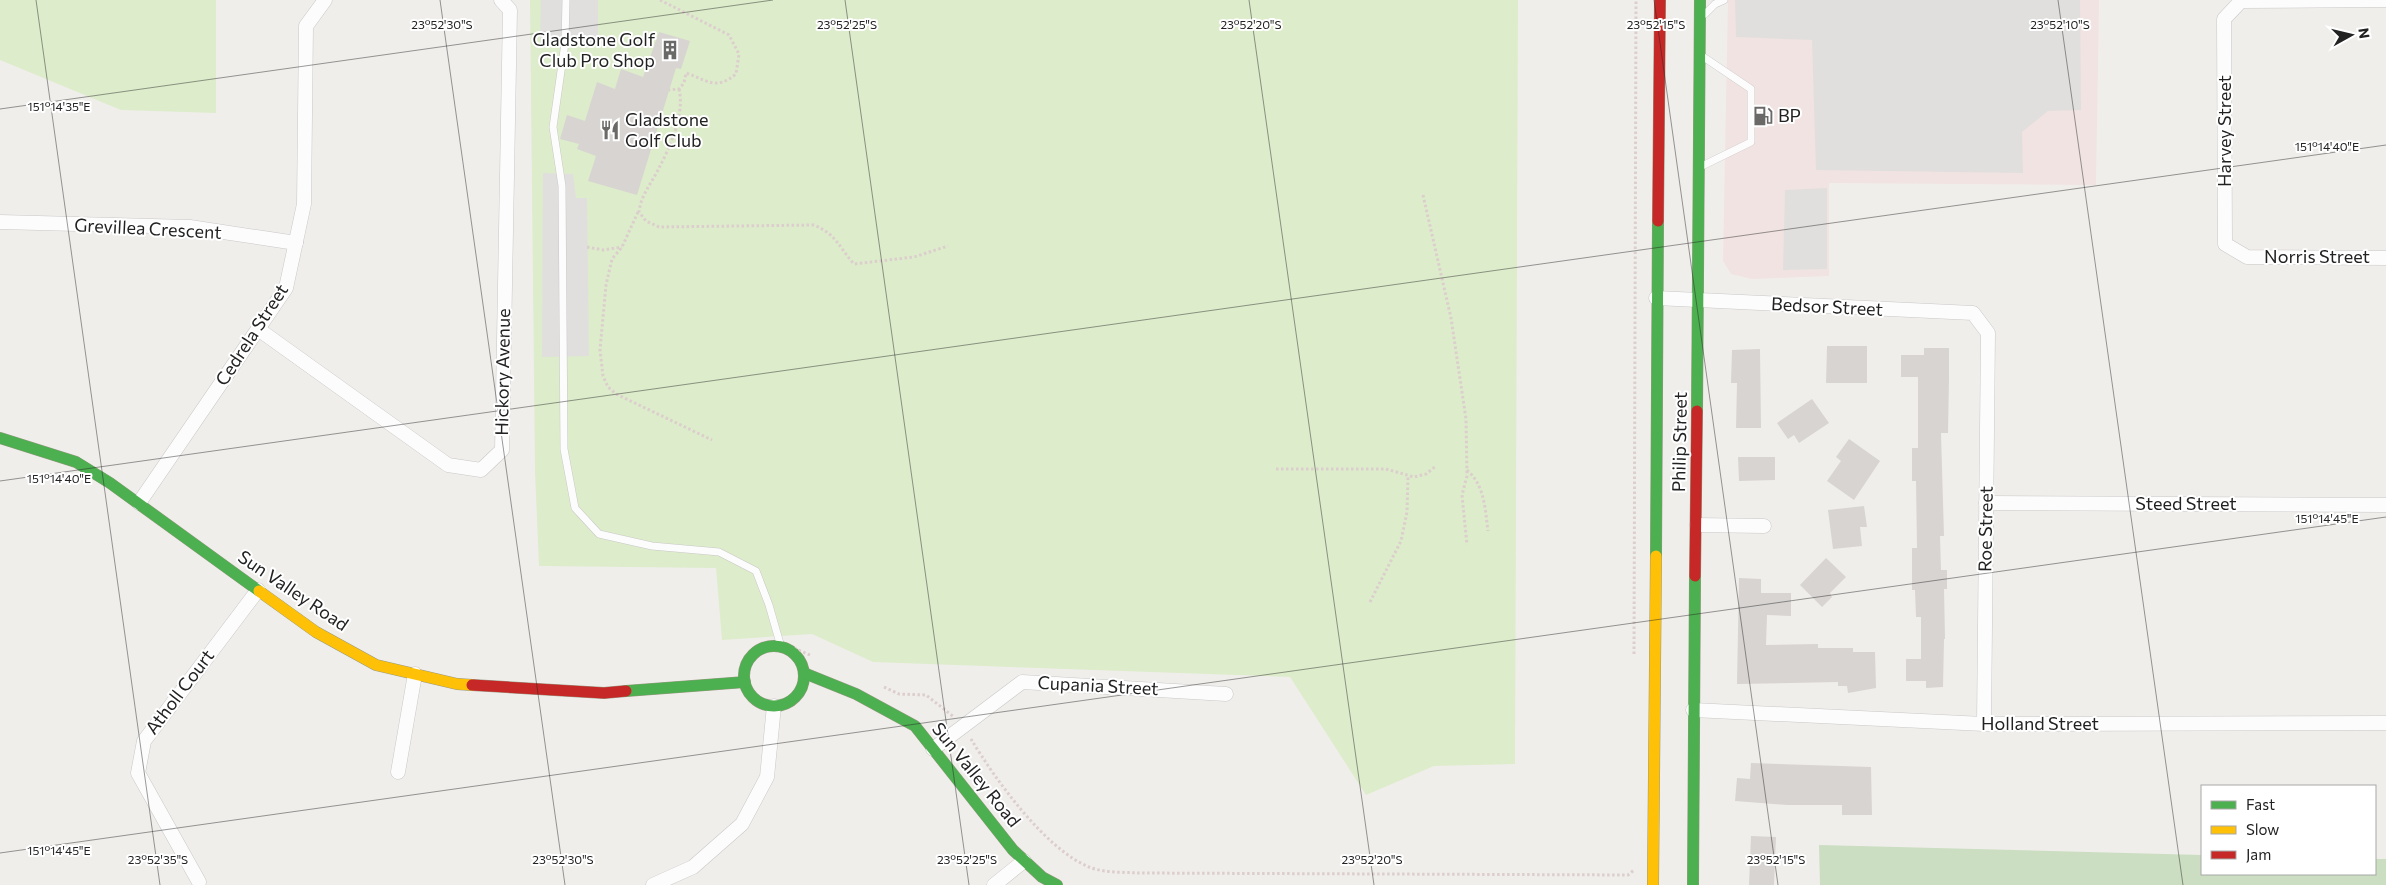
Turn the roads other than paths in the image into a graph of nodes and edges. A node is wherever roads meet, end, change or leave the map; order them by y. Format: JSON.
{"nodes":[{"id":1,"x":325,"y":0,"type":"edge"},
{"id":2,"x":501,"y":0,"type":"edge"},
{"id":3,"x":566,"y":0,"type":"edge"},
{"id":4,"x":1660,"y":0,"type":"edge"},
{"id":5,"x":1700,"y":0,"type":"edge"},
{"id":6,"x":1724,"y":0,"type":"edge"},
{"id":7,"x":2241,"y":0,"type":"edge"},
{"id":8,"x":2386,"y":0,"type":"edge"},
{"id":9,"x":1700,"y":19,"type":"junction"},
{"id":10,"x":1700,"y":55,"type":"junction"},
{"id":11,"x":1699,"y":167,"type":"junction"},
{"id":12,"x":0,"y":222,"type":"edge"},
{"id":13,"x":296,"y":243,"type":"junction"},
{"id":14,"x":2247,"y":257,"type":"joint"},
{"id":15,"x":2386,"y":258,"type":"edge"},
{"id":16,"x":1656,"y":298,"type":"junction"},
{"id":17,"x":1699,"y":299,"type":"junction"},
{"id":18,"x":258,"y":329,"type":"junction"},
{"id":19,"x":1988,"y":333,"type":"joint"},
{"id":20,"x":0,"y":438,"type":"edge"},
{"id":21,"x":139,"y":503,"type":"junction"},
{"id":22,"x":1986,"y":504,"type":"junction"},
{"id":23,"x":2386,"y":505,"type":"edge"},
{"id":24,"x":1697,"y":525,"type":"junction"},
{"id":25,"x":1764,"y":526,"type":"dead end"},
{"id":26,"x":258,"y":590,"type":"junction"},
{"id":27,"x":781,"y":646,"type":"junction"},
{"id":28,"x":804,"y":673,"type":"junction"},
{"id":29,"x":415,"y":674,"type":"junction"},
{"id":30,"x":745,"y":682,"type":"junction"},
{"id":31,"x":1226,"y":694,"type":"dead end"},
{"id":32,"x":774,"y":706,"type":"junction"},
{"id":33,"x":1693,"y":710,"type":"junction"},
{"id":34,"x":2386,"y":722,"type":"edge"},
{"id":35,"x":1984,"y":724,"type":"junction"},
{"id":36,"x":933,"y":749,"type":"junction"},
{"id":37,"x":398,"y":772,"type":"dead end"},
{"id":38,"x":1024,"y":861,"type":"junction"},
{"id":39,"x":199,"y":882,"type":"dead end"},
{"id":40,"x":653,"y":885,"type":"edge"},
{"id":41,"x":994,"y":885,"type":"edge"},
{"id":42,"x":1057,"y":885,"type":"edge"},
{"id":43,"x":1653,"y":885,"type":"edge"},
{"id":44,"x":1693,"y":885,"type":"edge"}],
"edges":[{"from":1,"to":13,"type":"street","name":"Cedrela Street"},
{"from":2,"to":18,"type":"street","name":"Hickory Avenue"},
{"from":3,"to":27,"type":"lane"},
{"from":4,"to":16,"type":"main road","name":"Philip Street"},
{"from":5,"to":9,"type":"main road","name":"Philip Street"},
{"from":6,"to":9,"type":"lane"},
{"from":7,"to":8,"type":"street"},
{"from":7,"to":14,"type":"street","name":"Harvey Street"},
{"from":9,"to":10,"type":"main road","name":"Philip Street"},
{"from":10,"to":11,"type":"main road","name":"Philip Street"},
{"from":10,"to":11,"type":"lane"},
{"from":11,"to":17,"type":"main road","name":"Philip Street"},
{"from":12,"to":13,"type":"street","name":"Grevillea Crescent"},
{"from":13,"to":18,"type":"street","name":"Cedrela Street"},
{"from":14,"to":15,"type":"street","name":"Norris Street"},
{"from":16,"to":17,"type":"street","name":"Bedsor Street"},
{"from":16,"to":43,"type":"main road","name":"Philip Street"},
{"from":17,"to":19,"type":"street","name":"Bedsor Street"},
{"from":17,"to":24,"type":"main road","name":"Philip Street"},
{"from":18,"to":21,"type":"street","name":"Cedrela Street"},
{"from":19,"to":22,"type":"street","name":"Roe Street"},
{"from":20,"to":21,"type":"main road","name":"Sun Valley Road"},
{"from":21,"to":26,"type":"main road","name":"Sun Valley Road"},
{"from":22,"to":23,"type":"street","name":"Steed Street"},
{"from":22,"to":35,"type":"street","name":"Roe Street"},
{"from":24,"to":25,"type":"street"},
{"from":24,"to":33,"type":"main road","name":"Philip Street"},
{"from":26,"to":29,"type":"main road","name":"Sun Valley Road"},
{"from":26,"to":39,"type":"street","name":"Atholl Court"},
{"from":27,"to":28,"type":"main road"},
{"from":27,"to":30,"type":"main road"},
{"from":28,"to":32,"type":"main road"},
{"from":28,"to":36,"type":"main road","name":"Sun Valley Road"},
{"from":29,"to":30,"type":"main road","name":"Sun Valley Road"},
{"from":29,"to":37,"type":"street"},
{"from":30,"to":32,"type":"main road"},
{"from":31,"to":36,"type":"street","name":"Cupania Street"},
{"from":32,"to":40,"type":"street"},
{"from":33,"to":35,"type":"street","name":"Holland Street"},
{"from":33,"to":44,"type":"main road","name":"Philip Street"},
{"from":34,"to":35,"type":"street","name":"Holland Street"},
{"from":36,"to":38,"type":"main road","name":"Sun Valley Road"},
{"from":38,"to":41,"type":"street"},
{"from":38,"to":42,"type":"main road","name":"Sun Valley Road"}]}
